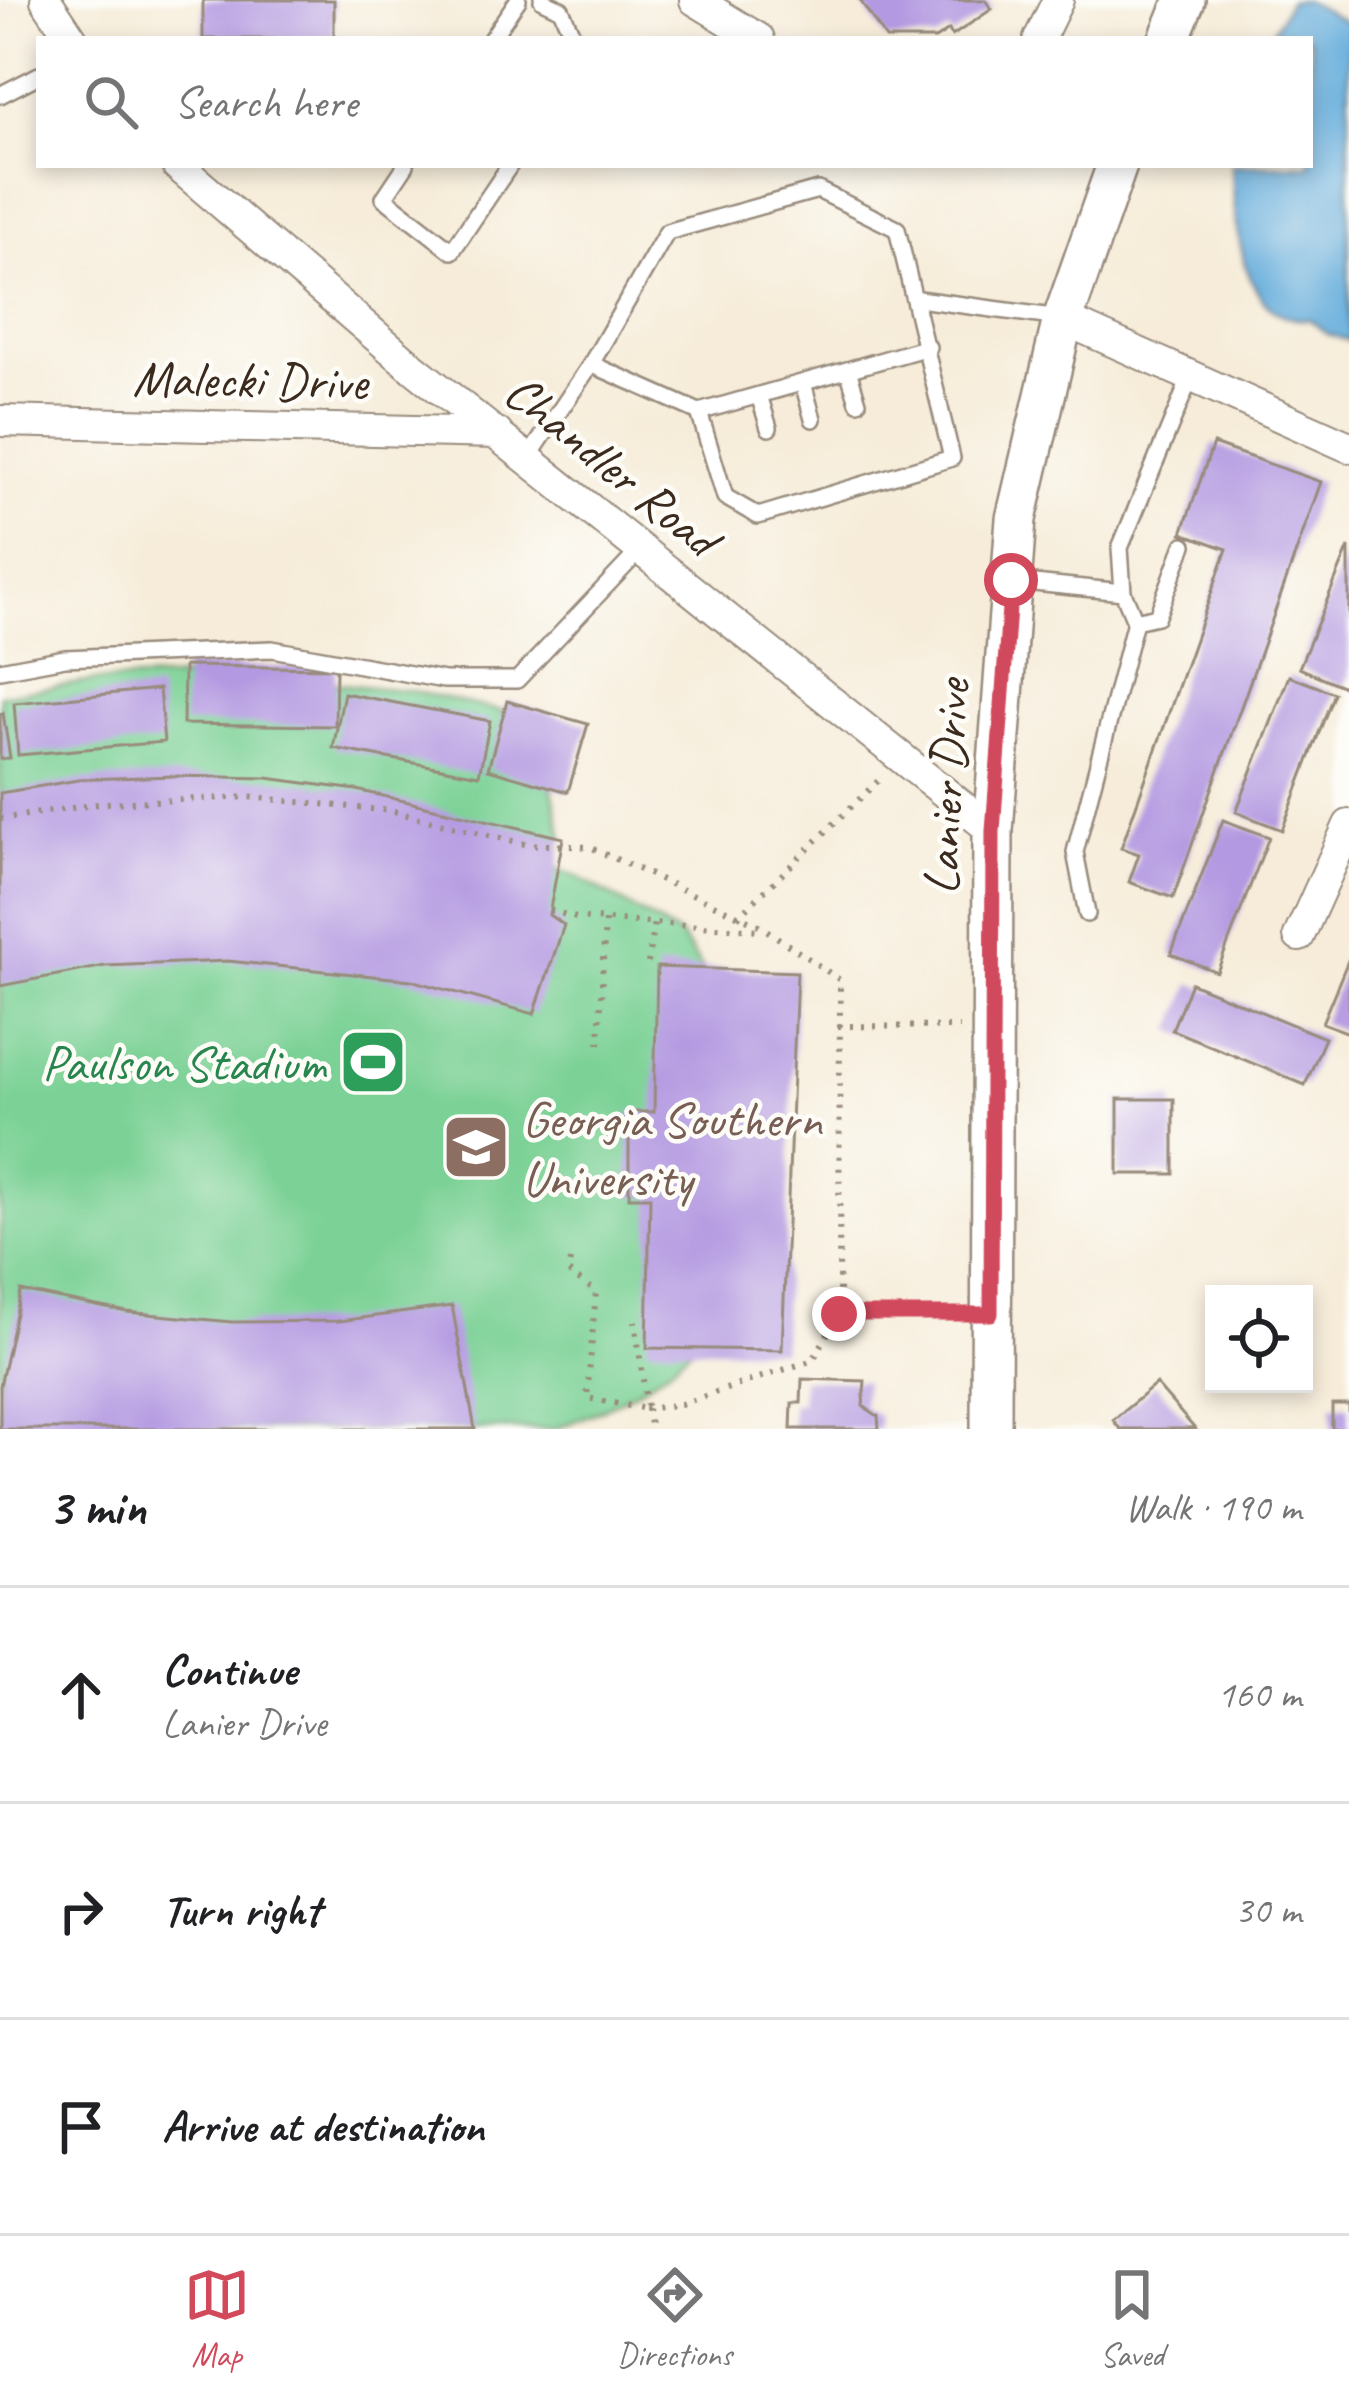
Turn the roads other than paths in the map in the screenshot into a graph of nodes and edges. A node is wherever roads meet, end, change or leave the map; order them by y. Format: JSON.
{"nodes":[{"id":1,"x":46,"y":0,"type":"edge"},
{"id":2,"x":518,"y":0,"type":"edge"},
{"id":3,"x":542,"y":0,"type":"edge"},
{"id":4,"x":695,"y":0,"type":"edge"},
{"id":5,"x":1058,"y":0,"type":"edge"},
{"id":6,"x":1186,"y":0,"type":"edge"},
{"id":7,"x":565,"y":5,"type":"edge"},
{"id":8,"x":70,"y":36,"type":"edge"},
{"id":9,"x":493,"y":36,"type":"edge"},
{"id":10,"x":573,"y":36,"type":"edge"},
{"id":11,"x":754,"y":36,"type":"edge"},
{"id":12,"x":1040,"y":36,"type":"edge"},
{"id":13,"x":1170,"y":36,"type":"edge"},
{"id":14,"x":36,"y":76,"type":"edge"},
{"id":15,"x":0,"y":94,"type":"edge"},
{"id":16,"x":181,"y":168,"type":"edge"},
{"id":17,"x":404,"y":168,"type":"edge"},
{"id":18,"x":508,"y":168,"type":"edge"},
{"id":19,"x":1116,"y":168,"type":"edge"},
{"id":20,"x":918,"y":299,"type":"junction"},
{"id":21,"x":1063,"y":319,"type":"junction"},
{"id":22,"x":928,"y":347,"type":"junction"},
{"id":23,"x":591,"y":364,"type":"junction"},
{"id":24,"x":848,"y":370,"type":"junction"},
{"id":25,"x":1191,"y":376,"type":"junction"},
{"id":26,"x":803,"y":382,"type":"junction"},
{"id":27,"x":759,"y":395,"type":"junction"},
{"id":28,"x":858,"y":402,"type":"dead end"},
{"id":29,"x":699,"y":412,"type":"junction"},
{"id":30,"x":813,"y":419,"type":"dead end"},
{"id":31,"x":0,"y":421,"type":"edge"},
{"id":32,"x":769,"y":428,"type":"dead end"},
{"id":33,"x":497,"y":433,"type":"junction"},
{"id":34,"x":1349,"y":447,"type":"edge"},
{"id":35,"x":528,"y":458,"type":"junction"},
{"id":36,"x":876,"y":460,"type":"dead end"},
{"id":37,"x":882,"y":479,"type":"junction"},
{"id":38,"x":786,"y":487,"type":"dead end"},
{"id":39,"x":792,"y":506,"type":"junction"},
{"id":40,"x":1184,"y":545,"type":"dead end"},
{"id":41,"x":641,"y":549,"type":"junction"},
{"id":42,"x":1011,"y":580,"type":"junction"},
{"id":43,"x":1123,"y":592,"type":"junction"},
{"id":44,"x":1135,"y":621,"type":"junction"},
{"id":45,"x":0,"y":670,"type":"edge"},
{"id":46,"x":1349,"y":825,"type":"edge"},
{"id":47,"x":993,"y":831,"type":"junction"},
{"id":48,"x":1087,"y":914,"type":"dead end"},
{"id":49,"x":1299,"y":936,"type":"dead end"},
{"id":50,"x":991,"y":1429,"type":"edge"}],
"edges":[{"from":1,"to":8,"type":"street"},
{"from":2,"to":9,"type":"lane"},
{"from":3,"to":7,"type":"lane"},
{"from":4,"to":11,"type":"street"},
{"from":5,"to":12,"type":"street"},
{"from":6,"to":13,"type":"street"},
{"from":7,"to":10,"type":"lane"},
{"from":14,"to":15,"type":"lane"},
{"from":16,"to":33,"type":"street","name":"Chandler Road"},
{"from":17,"to":18,"type":"lane"},
{"from":19,"to":21,"type":"street","name":"Lanier Drive"},
{"from":20,"to":21,"type":"lane"},
{"from":20,"to":22,"type":"lane"},
{"from":20,"to":23,"type":"lane"},
{"from":21,"to":25,"type":"street"},
{"from":21,"to":42,"type":"street","name":"Lanier Drive"},
{"from":22,"to":24,"type":"lane"},
{"from":22,"to":37,"type":"lane"},
{"from":23,"to":29,"type":"lane"},
{"from":23,"to":35,"type":"lane"},
{"from":24,"to":26,"type":"lane"},
{"from":24,"to":28,"type":"lane"},
{"from":25,"to":34,"type":"street"},
{"from":25,"to":43,"type":"lane"},
{"from":26,"to":27,"type":"lane"},
{"from":26,"to":30,"type":"lane"},
{"from":27,"to":29,"type":"lane"},
{"from":27,"to":32,"type":"lane"},
{"from":29,"to":39,"type":"lane"},
{"from":31,"to":33,"type":"street","name":"Malecki Drive"},
{"from":33,"to":35,"type":"street","name":"Chandler Road"},
{"from":35,"to":41,"type":"street","name":"Chandler Road"},
{"from":36,"to":37,"type":"lane"},
{"from":37,"to":39,"type":"lane"},
{"from":38,"to":39,"type":"lane"},
{"from":40,"to":44,"type":"lane"},
{"from":41,"to":45,"type":"lane"},
{"from":41,"to":47,"type":"street","name":"Chandler Road"},
{"from":42,"to":43,"type":"lane"},
{"from":42,"to":47,"type":"street","name":"Lanier Drive"},
{"from":43,"to":44,"type":"lane"},
{"from":44,"to":48,"type":"lane"},
{"from":46,"to":49,"type":"street"},
{"from":47,"to":50,"type":"street","name":"Lanier Drive"}]}
